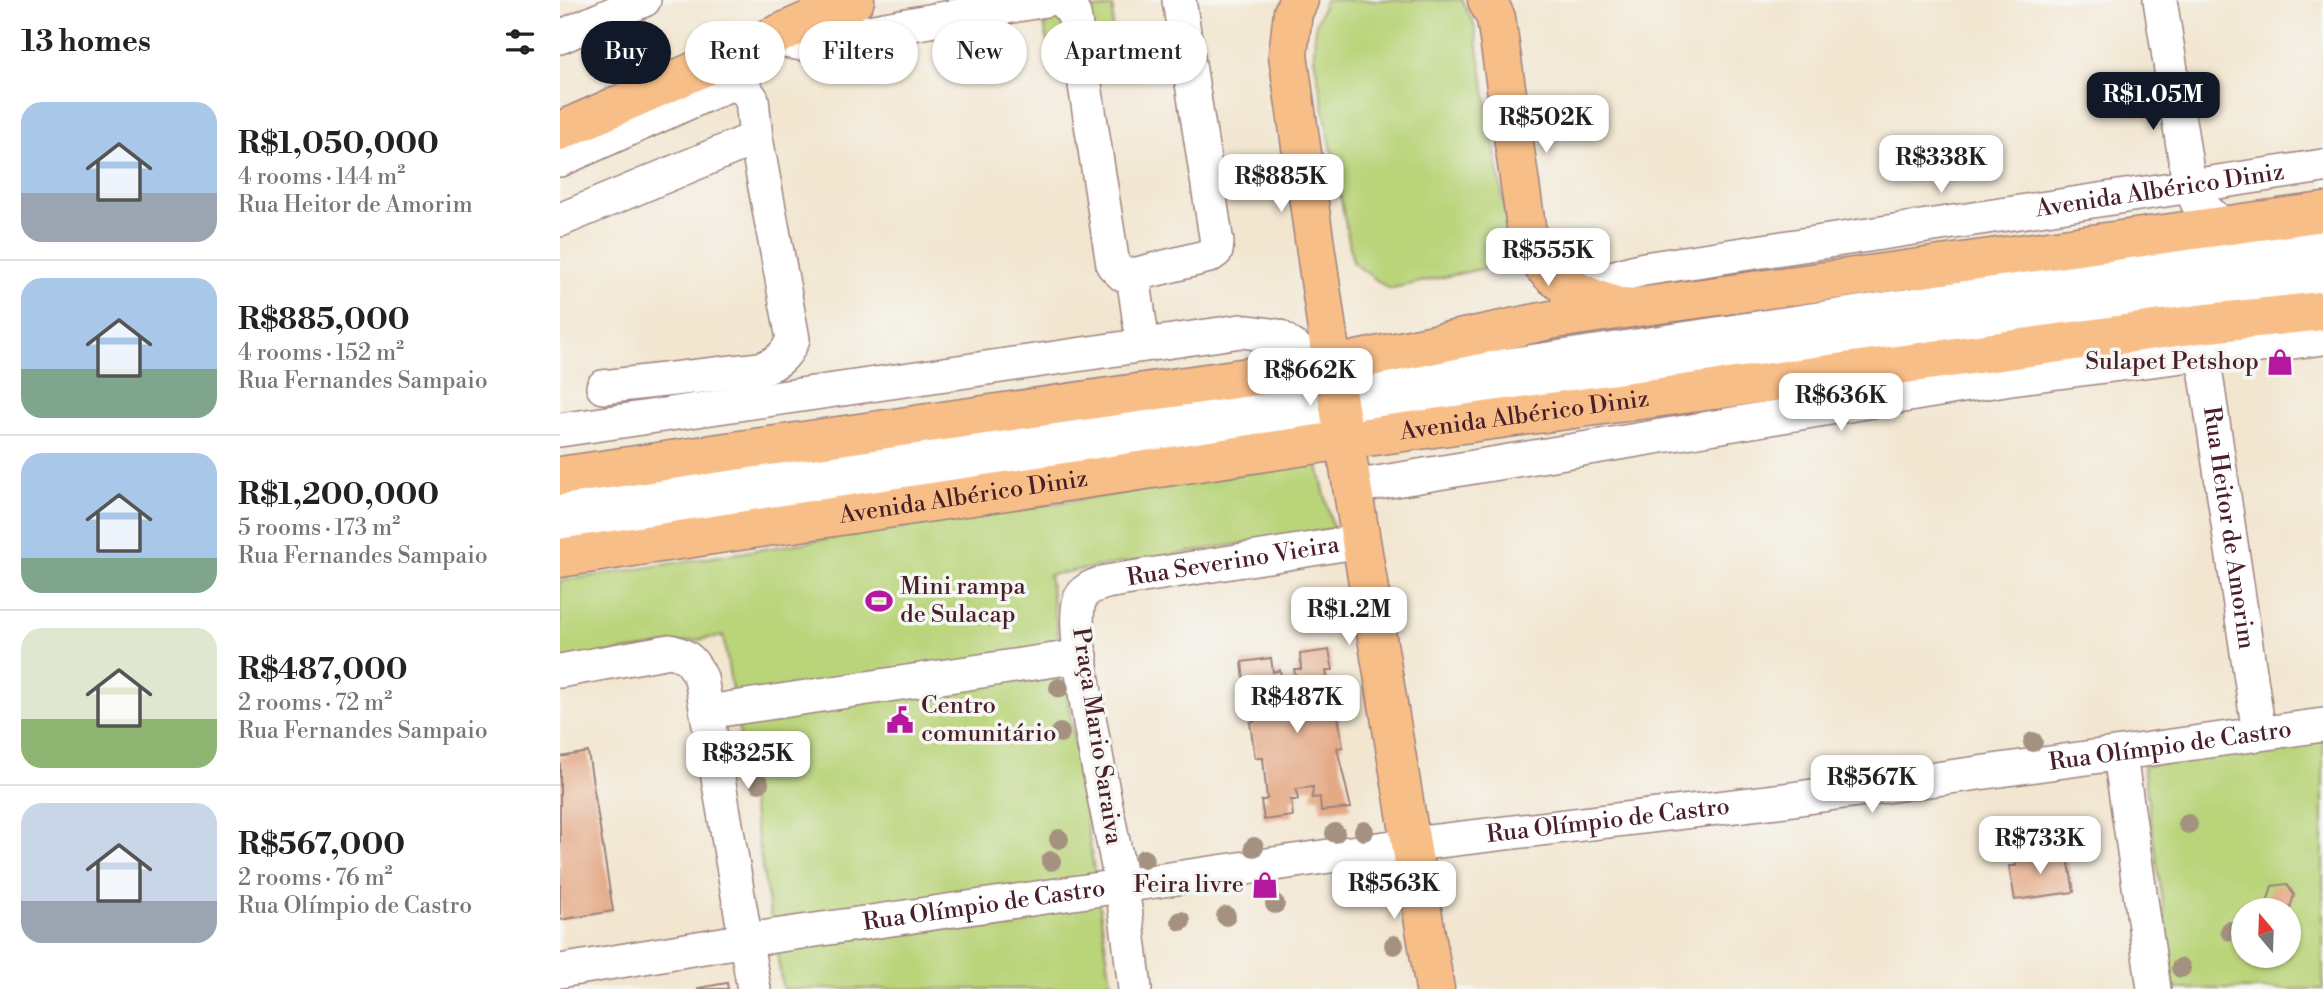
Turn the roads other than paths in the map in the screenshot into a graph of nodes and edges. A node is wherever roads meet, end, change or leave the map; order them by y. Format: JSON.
{"nodes":[{"id":1,"x":855,"y":0,"type":"edge"},
{"id":2,"x":1045,"y":0,"type":"edge"},
{"id":3,"x":1062,"y":0,"type":"edge"},
{"id":4,"x":1179,"y":0,"type":"edge"},
{"id":5,"x":1299,"y":0,"type":"edge"},
{"id":6,"x":1487,"y":0,"type":"edge"},
{"id":7,"x":2160,"y":0,"type":"edge"},
{"id":8,"x":632,"y":2,"type":"edge"},
{"id":9,"x":785,"y":31,"type":"edge"},
{"id":10,"x":560,"y":37,"type":"edge"},
{"id":11,"x":785,"y":41,"type":"edge"},
{"id":12,"x":685,"y":75,"type":"edge"},
{"id":13,"x":560,"y":131,"type":"edge"},
{"id":14,"x":756,"y":138,"type":"junction"},
{"id":15,"x":560,"y":160,"type":"edge"},
{"id":16,"x":2323,"y":166,"type":"edge"},
{"id":17,"x":2189,"y":184,"type":"junction"},
{"id":18,"x":2323,"y":212,"type":"edge"},
{"id":19,"x":560,"y":220,"type":"edge"},
{"id":20,"x":2223,"y":225,"type":"junction"},
{"id":21,"x":2323,"y":244,"type":"edge"},
{"id":22,"x":1133,"y":275,"type":"junction"},
{"id":23,"x":2323,"y":275,"type":"edge"},
{"id":24,"x":1568,"y":306,"type":"junction"},
{"id":25,"x":2323,"y":312,"type":"edge"},
{"id":26,"x":2323,"y":338,"type":"edge"},
{"id":27,"x":2201,"y":339,"type":"junction"},
{"id":28,"x":1143,"y":345,"type":"junction"},
{"id":29,"x":603,"y":387,"type":"dead end"},
{"id":30,"x":1335,"y":396,"type":"junction"},
{"id":31,"x":560,"y":430,"type":"edge"},
{"id":32,"x":560,"y":476,"type":"edge"},
{"id":33,"x":1353,"y":487,"type":"junction"},
{"id":34,"x":560,"y":506,"type":"edge"},
{"id":35,"x":560,"y":537,"type":"edge"},
{"id":36,"x":1362,"y":541,"type":"junction"},
{"id":37,"x":560,"y":558,"type":"edge"},
{"id":38,"x":1106,"y":582,"type":"joint"},
{"id":39,"x":1080,"y":656,"type":"junction"},
{"id":40,"x":560,"y":671,"type":"edge"},
{"id":41,"x":707,"y":712,"type":"junction"},
{"id":42,"x":2323,"y":725,"type":"edge"},
{"id":43,"x":2259,"y":733,"type":"junction"},
{"id":44,"x":2120,"y":755,"type":"junction"},
{"id":45,"x":1413,"y":844,"type":"junction"},
{"id":46,"x":1122,"y":885,"type":"junction"},
{"id":47,"x":746,"y":940,"type":"junction"},
{"id":48,"x":560,"y":971,"type":"edge"},
{"id":49,"x":754,"y":989,"type":"edge"},
{"id":50,"x":1135,"y":989,"type":"edge"},
{"id":51,"x":1435,"y":989,"type":"edge"},
{"id":52,"x":2154,"y":989,"type":"edge"}],
"edges":[{"from":1,"to":9,"type":"main road"},
{"from":2,"to":11,"type":"street"},
{"from":3,"to":22,"type":"street"},
{"from":4,"to":22,"type":"street"},
{"from":5,"to":30,"type":"main road"},
{"from":6,"to":24,"type":"main road"},
{"from":7,"to":17,"type":"street"},
{"from":8,"to":10,"type":"street"},
{"from":12,"to":13,"type":"main road"},
{"from":14,"to":15,"type":"street"},
{"from":14,"to":19,"type":"street"},
{"from":14,"to":29,"type":"street"},
{"from":16,"to":17,"type":"street","name":"Avenida Albérico Diniz"},
{"from":17,"to":20,"type":"street"},
{"from":17,"to":24,"type":"street","name":"Avenida Albérico Diniz"},
{"from":18,"to":20,"type":"main road","name":"Avenida Albérico Diniz"},
{"from":20,"to":24,"type":"main road","name":"Avenida Albérico Diniz"},
{"from":21,"to":30,"type":"street"},
{"from":22,"to":28,"type":"street"},
{"from":23,"to":30,"type":"street"},
{"from":24,"to":30,"type":"main road","name":"Avenida Albérico Diniz"},
{"from":25,"to":27,"type":"main road","name":"Avenida Albérico Diniz"},
{"from":26,"to":27,"type":"street","name":"Avenida Albérico Diniz"},
{"from":27,"to":30,"type":"main road","name":"Avenida Albérico Diniz"},
{"from":27,"to":33,"type":"street","name":"Avenida Albérico Diniz"},
{"from":27,"to":43,"type":"street","name":"Rua Heitor de Amorim"},
{"from":28,"to":30,"type":"street"},
{"from":28,"to":31,"type":"street"},
{"from":30,"to":32,"type":"main road","name":"Avenida Albérico Diniz"},
{"from":30,"to":33,"type":"main road"},
{"from":30,"to":34,"type":"street"},
{"from":30,"to":35,"type":"street"},
{"from":30,"to":37,"type":"main road","name":"Avenida Albérico Diniz"},
{"from":33,"to":36,"type":"main road"},
{"from":36,"to":38,"type":"street","name":"Rua Severino Vieira"},
{"from":36,"to":45,"type":"main road"},
{"from":38,"to":39,"type":"street","name":"Praça Mario Saraiva"},
{"from":39,"to":41,"type":"street"},
{"from":39,"to":46,"type":"street","name":"Praça Mario Saraiva"},
{"from":40,"to":41,"type":"street"},
{"from":41,"to":47,"type":"street"},
{"from":42,"to":43,"type":"street","name":"Rua Olímpio de Castro"},
{"from":43,"to":44,"type":"street","name":"Rua Olímpio de Castro"},
{"from":44,"to":45,"type":"street","name":"Rua Olímpio de Castro"},
{"from":44,"to":52,"type":"street"},
{"from":45,"to":46,"type":"street","name":"Rua Olímpio de Castro"},
{"from":45,"to":51,"type":"main road"},
{"from":46,"to":47,"type":"street","name":"Rua Olímpio de Castro"},
{"from":46,"to":50,"type":"street","name":"Praça Mario Saraiva"},
{"from":47,"to":48,"type":"street","name":"Rua Olímpio de Castro"},
{"from":47,"to":49,"type":"street"}]}
